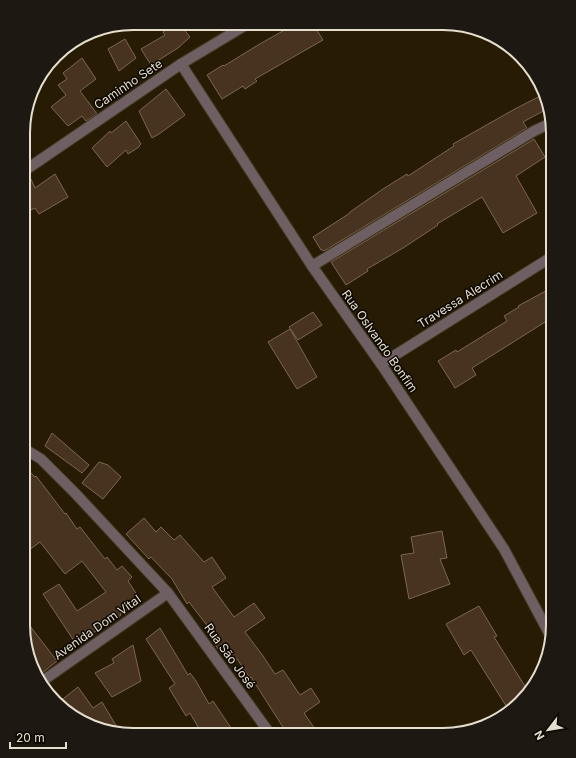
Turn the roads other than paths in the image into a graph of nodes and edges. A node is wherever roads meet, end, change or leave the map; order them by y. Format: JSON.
{"nodes":[{"id":1,"x":238,"y":30,"type":"edge"},
{"id":2,"x":182,"y":64,"type":"junction"},
{"id":3,"x":545,"y":125,"type":"edge"},
{"id":4,"x":30,"y":166,"type":"edge"},
{"id":5,"x":546,"y":260,"type":"edge"},
{"id":6,"x":312,"y":266,"type":"junction"},
{"id":7,"x":381,"y":364,"type":"junction"},
{"id":8,"x":30,"y":452,"type":"edge"},
{"id":9,"x":168,"y":593,"type":"junction"},
{"id":10,"x":546,"y":628,"type":"edge"},
{"id":11,"x":46,"y":679,"type":"edge"},
{"id":12,"x":267,"y":728,"type":"edge"}],
"edges":[{"from":1,"to":2,"type":"street","name":"Caminho Sete"},
{"from":2,"to":4,"type":"street","name":"Caminho Sete"},
{"from":2,"to":6,"type":"street","name":"Rua Oslvando Bonfim"},
{"from":3,"to":6,"type":"street"},
{"from":5,"to":7,"type":"street","name":"Travessa Alecrim"},
{"from":6,"to":7,"type":"street","name":"Rua Oslvando Bonfim"},
{"from":7,"to":10,"type":"street","name":"Rua Oslvando Bonfim"},
{"from":8,"to":9,"type":"street","name":"Rua São José"},
{"from":9,"to":11,"type":"street","name":"Avenida Dom Vital"},
{"from":9,"to":12,"type":"street","name":"Rua São José"}]}
